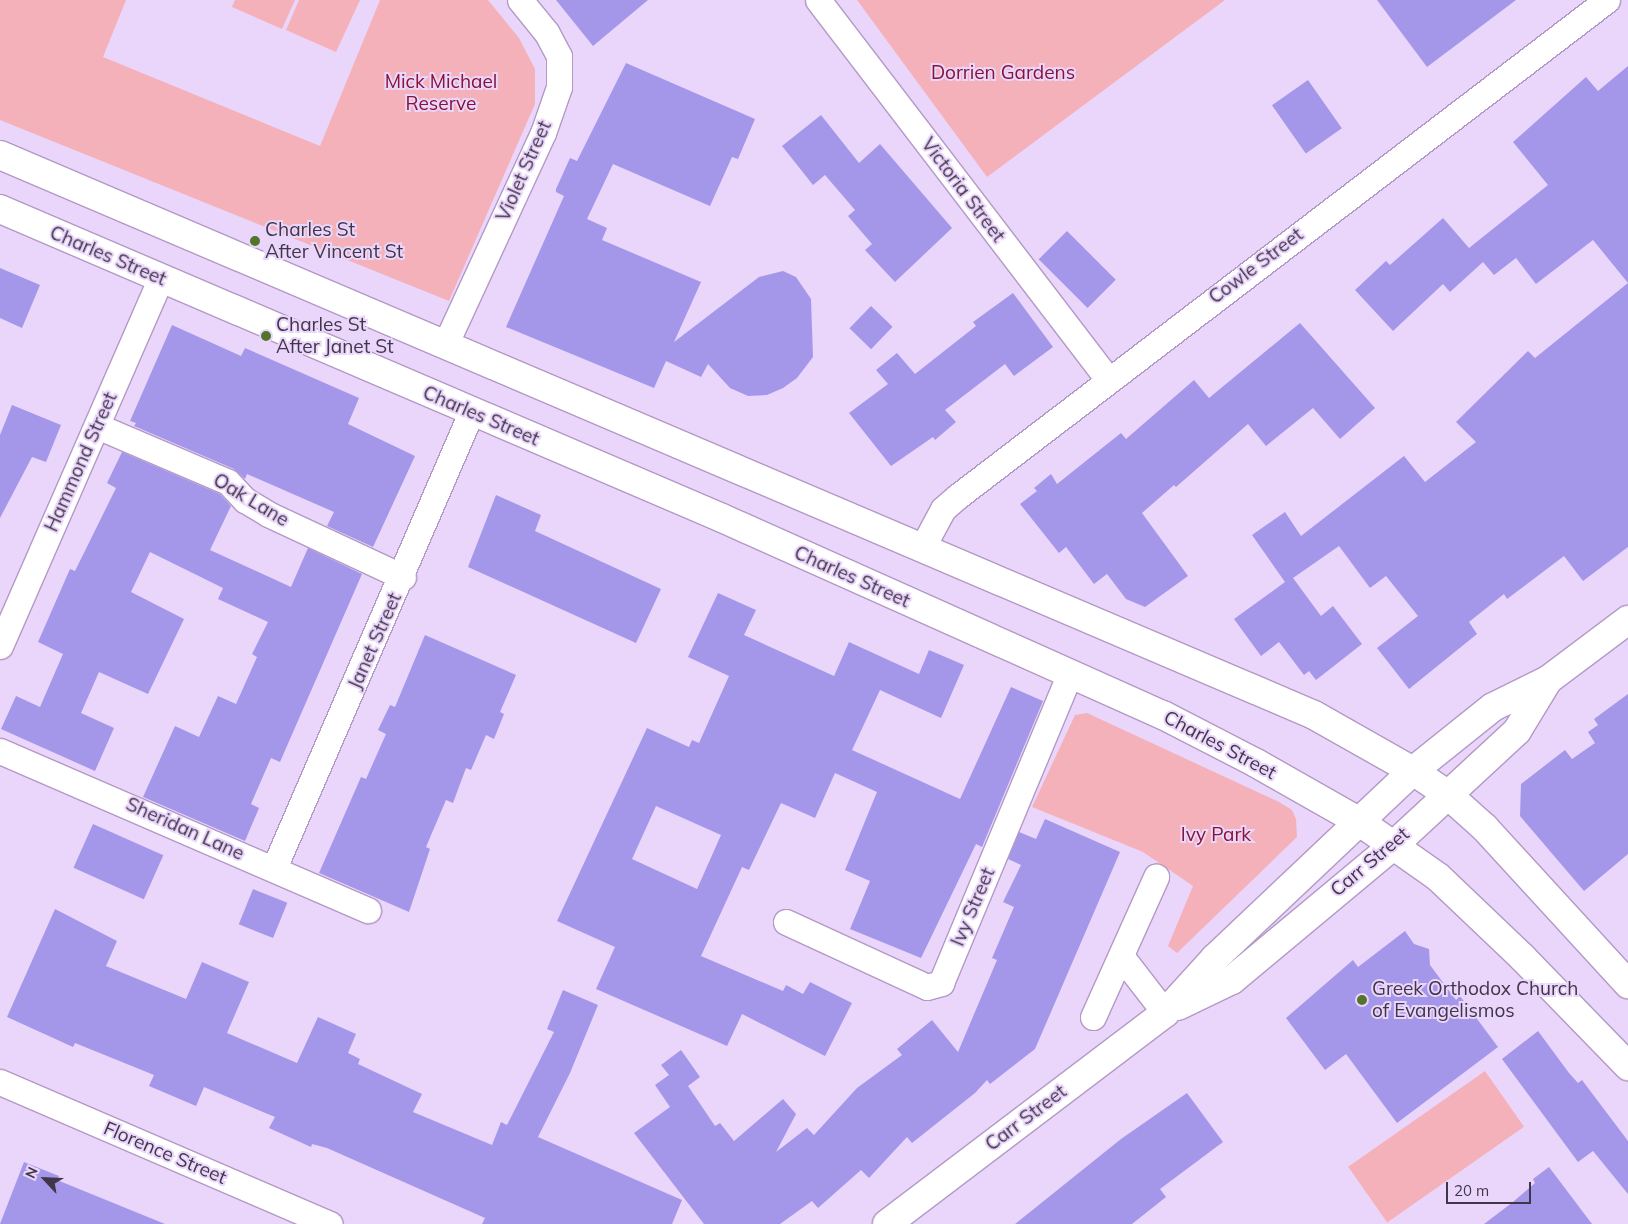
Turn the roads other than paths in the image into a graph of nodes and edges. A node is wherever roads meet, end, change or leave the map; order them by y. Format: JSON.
{"nodes":[{"id":1,"x":520,"y":0,"type":"edge"},
{"id":2,"x":818,"y":0,"type":"edge"},
{"id":3,"x":1607,"y":0,"type":"edge"},
{"id":4,"x":0,"y":155,"type":"edge"},
{"id":5,"x":0,"y":209,"type":"edge"},
{"id":6,"x":161,"y":278,"type":"junction"},
{"id":7,"x":445,"y":345,"type":"junction"},
{"id":8,"x":1108,"y":379,"type":"junction"},
{"id":9,"x":472,"y":412,"type":"junction"},
{"id":10,"x":97,"y":426,"type":"junction"},
{"id":11,"x":922,"y":548,"type":"junction"},
{"id":12,"x":403,"y":577,"type":"junction"},
{"id":13,"x":1628,"y":620,"type":"edge"},
{"id":14,"x":0,"y":646,"type":"edge"},
{"id":15,"x":1070,"y":675,"type":"junction"},
{"id":16,"x":1548,"y":680,"type":"junction"},
{"id":17,"x":0,"y":751,"type":"edge"},
{"id":18,"x":1413,"y":771,"type":"junction"},
{"id":19,"x":1447,"y":794,"type":"junction"},
{"id":20,"x":1360,"y":822,"type":"junction"},
{"id":21,"x":1394,"y":844,"type":"junction"},
{"id":22,"x":274,"y":868,"type":"junction"},
{"id":23,"x":1156,"y":877,"type":"dead end"},
{"id":24,"x":368,"y":910,"type":"dead end"},
{"id":25,"x":786,"y":922,"type":"dead end"},
{"id":26,"x":1121,"y":956,"type":"junction"},
{"id":27,"x":1628,"y":984,"type":"edge"},
{"id":28,"x":1164,"y":1013,"type":"junction"},
{"id":29,"x":1093,"y":1017,"type":"dead end"},
{"id":30,"x":1628,"y":1066,"type":"edge"},
{"id":31,"x":0,"y":1082,"type":"edge"},
{"id":32,"x":330,"y":1224,"type":"edge"},
{"id":33,"x":887,"y":1224,"type":"edge"}],
"edges":[{"from":1,"to":7,"type":"street","name":"Violet Street"},
{"from":2,"to":8,"type":"street","name":"Victoria Street"},
{"from":3,"to":8,"type":"street","name":"Cowle Street"},
{"from":4,"to":7,"type":"main road"},
{"from":5,"to":6,"type":"main road","name":"Charles Street"},
{"from":6,"to":9,"type":"main road","name":"Charles Street"},
{"from":6,"to":10,"type":"street","name":"Hammond Street"},
{"from":7,"to":11,"type":"main road"},
{"from":8,"to":11,"type":"street","name":"Cowle Street"},
{"from":9,"to":12,"type":"street","name":"Janet Street"},
{"from":9,"to":15,"type":"main road","name":"Charles Street"},
{"from":10,"to":12,"type":"street","name":"Oak Lane"},
{"from":10,"to":14,"type":"street","name":"Hammond Street"},
{"from":11,"to":18,"type":"main road"},
{"from":12,"to":22,"type":"street","name":"Janet Street"},
{"from":13,"to":16,"type":"main road","name":"Carr Street"},
{"from":15,"to":20,"type":"main road","name":"Charles Street"},
{"from":15,"to":25,"type":"street","name":"Ivy Street"},
{"from":16,"to":18,"type":"main road","name":"Carr Street"},
{"from":16,"to":19,"type":"main road","name":"Carr Street"},
{"from":17,"to":22,"type":"street","name":"Sheridan Lane"},
{"from":18,"to":19,"type":"main road"},
{"from":18,"to":20,"type":"main road","name":"Carr Street"},
{"from":19,"to":21,"type":"main road","name":"Carr Street"},
{"from":19,"to":27,"type":"main road"},
{"from":20,"to":21,"type":"main road","name":"Charles Street"},
{"from":20,"to":28,"type":"main road","name":"Carr Street"},
{"from":21,"to":28,"type":"main road","name":"Carr Street"},
{"from":21,"to":30,"type":"main road","name":"Charles Street"},
{"from":22,"to":24,"type":"street","name":"Sheridan Lane"},
{"from":23,"to":26,"type":"street"},
{"from":26,"to":28,"type":"street"},
{"from":26,"to":29,"type":"street"},
{"from":28,"to":33,"type":"main road","name":"Carr Street"},
{"from":31,"to":32,"type":"street","name":"Florence Street"}]}
